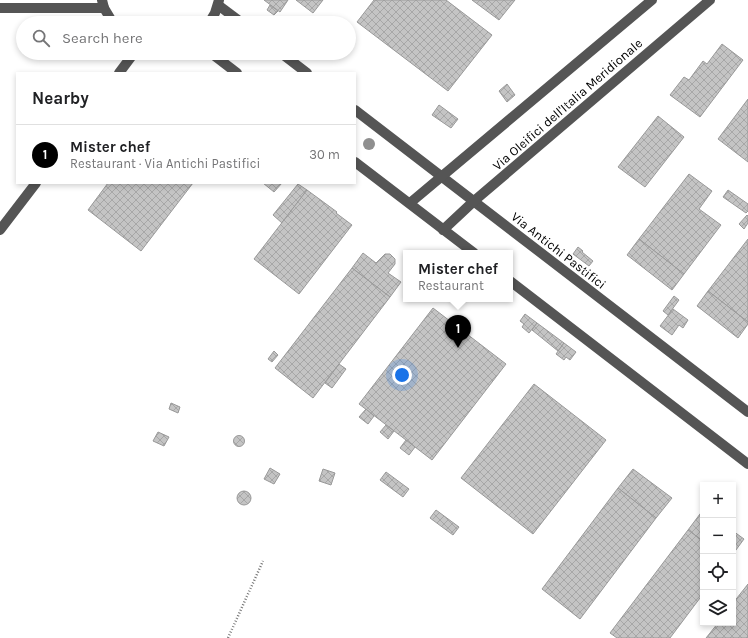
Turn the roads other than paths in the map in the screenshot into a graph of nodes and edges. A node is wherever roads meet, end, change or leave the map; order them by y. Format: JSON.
{"nodes":[{"id":1,"x":652,"y":0,"type":"edge"},
{"id":2,"x":710,"y":0,"type":"edge"},
{"id":3,"x":218,"y":2,"type":"edge"},
{"id":4,"x":103,"y":4,"type":"edge"},
{"id":5,"x":0,"y":8,"type":"edge"},
{"id":6,"x":109,"y":16,"type":"edge"},
{"id":7,"x":213,"y":16,"type":"edge"},
{"id":8,"x":234,"y":16,"type":"edge"},
{"id":9,"x":129,"y":60,"type":"edge"},
{"id":10,"x":220,"y":60,"type":"edge"},
{"id":11,"x":290,"y":60,"type":"edge"},
{"id":12,"x":120,"y":72,"type":"edge"},
{"id":13,"x":236,"y":72,"type":"edge"},
{"id":14,"x":306,"y":72,"type":"edge"},
{"id":15,"x":356,"y":111,"type":"edge"},
{"id":16,"x":356,"y":163,"type":"edge"},
{"id":17,"x":441,"y":176,"type":"junction"},
{"id":18,"x":35,"y":184,"type":"edge"},
{"id":19,"x":474,"y":201,"type":"junction"},
{"id":20,"x":410,"y":203,"type":"junction"},
{"id":21,"x":0,"y":230,"type":"edge"},
{"id":22,"x":443,"y":230,"type":"junction"},
{"id":23,"x":470,"y":250,"type":"edge"},
{"id":24,"x":513,"y":283,"type":"edge"},
{"id":25,"x":748,"y":412,"type":"edge"},
{"id":26,"x":748,"y":464,"type":"edge"}],
"edges":[{"from":1,"to":17,"type":"street","name":"Via Oleifici dell'Italia Meridionale"},
{"from":2,"to":19,"type":"street","name":"Via Oleifici dell'Italia Meridionale"},
{"from":3,"to":7,"type":"street"},
{"from":3,"to":8,"type":"street"},
{"from":4,"to":5,"type":"street"},
{"from":4,"to":6,"type":"street"},
{"from":9,"to":12,"type":"street"},
{"from":10,"to":13,"type":"street"},
{"from":11,"to":14,"type":"street"},
{"from":15,"to":17,"type":"street","name":"Via Antichi Pastifici"},
{"from":16,"to":20,"type":"street"},
{"from":17,"to":19,"type":"street","name":"Via Antichi Pastifici"},
{"from":17,"to":20,"type":"street","name":"Via Oleifici dell'Italia Meridionale"},
{"from":18,"to":21,"type":"street"},
{"from":19,"to":22,"type":"street","name":"Via Oleifici dell'Italia Meridionale"},
{"from":19,"to":25,"type":"street","name":"Via Antichi Pastifici"},
{"from":20,"to":22,"type":"street"},
{"from":22,"to":23,"type":"street"},
{"from":24,"to":26,"type":"street"}]}
